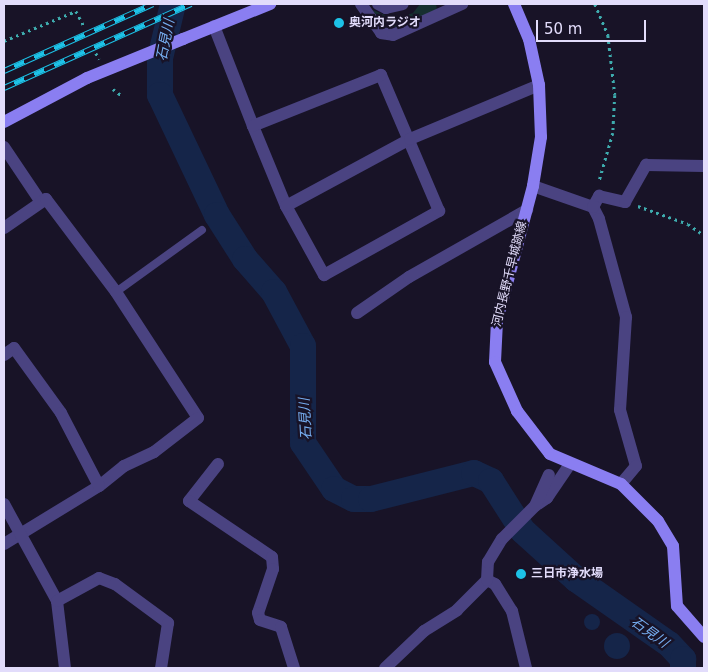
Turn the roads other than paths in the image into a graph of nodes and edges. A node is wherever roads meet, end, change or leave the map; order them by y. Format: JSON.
{"nodes":[{"id":1,"x":270,"y":4,"type":"edge"},
{"id":2,"x":361,"y":4,"type":"edge"},
{"id":3,"x":378,"y":4,"type":"edge"},
{"id":4,"x":403,"y":4,"type":"edge"},
{"id":5,"x":462,"y":4,"type":"edge"},
{"id":6,"x":514,"y":4,"type":"edge"},
{"id":7,"x":214,"y":26,"type":"junction"},
{"id":8,"x":539,"y":85,"type":"junction"},
{"id":9,"x":4,"y":122,"type":"edge"},
{"id":10,"x":252,"y":126,"type":"junction"},
{"id":11,"x":410,"y":139,"type":"junction"},
{"id":12,"x":4,"y":146,"type":"edge"},
{"id":13,"x":704,"y":166,"type":"edge"},
{"id":14,"x":533,"y":186,"type":"junction"},
{"id":15,"x":596,"y":201,"type":"junction"},
{"id":16,"x":41,"y":202,"type":"junction"},
{"id":17,"x":286,"y":206,"type":"junction"},
{"id":18,"x":527,"y":210,"type":"junction"},
{"id":19,"x":4,"y":228,"type":"edge"},
{"id":20,"x":202,"y":230,"type":"dead end"},
{"id":21,"x":116,"y":292,"type":"junction"},
{"id":22,"x":356,"y":313,"type":"dead end"},
{"id":23,"x":4,"y":355,"type":"edge"},
{"id":24,"x":218,"y":464,"type":"dead end"},
{"id":25,"x":570,"y":464,"type":"junction"},
{"id":26,"x":549,"y":475,"type":"dead end"},
{"id":27,"x":621,"y":484,"type":"junction"},
{"id":28,"x":99,"y":486,"type":"junction"},
{"id":29,"x":4,"y":504,"type":"edge"},
{"id":30,"x":534,"y":507,"type":"junction"},
{"id":31,"x":20,"y":535,"type":"junction"},
{"id":32,"x":4,"y":544,"type":"edge"},
{"id":33,"x":487,"y":580,"type":"junction"},
{"id":34,"x":57,"y":601,"type":"junction"},
{"id":35,"x":704,"y":636,"type":"edge"},
{"id":36,"x":65,"y":668,"type":"edge"},
{"id":37,"x":161,"y":668,"type":"edge"},
{"id":38,"x":294,"y":668,"type":"edge"},
{"id":39,"x":385,"y":668,"type":"edge"},
{"id":40,"x":526,"y":668,"type":"edge"}],
"edges":[{"from":1,"to":7,"type":"main road"},
{"from":2,"to":5,"type":"street"},
{"from":3,"to":4,"type":"street"},
{"from":6,"to":8,"type":"main road","name":"河内長野千早城跡線"},
{"from":7,"to":9,"type":"main road","bridge":true},
{"from":7,"to":10,"type":"street"},
{"from":8,"to":11,"type":"street"},
{"from":8,"to":14,"type":"main road","name":"河内長野千早城跡線"},
{"from":10,"to":11,"type":"street"},
{"from":10,"to":17,"type":"street"},
{"from":11,"to":17,"type":"street"},
{"from":11,"to":17,"type":"street"},
{"from":12,"to":16,"type":"street"},
{"from":13,"to":15,"type":"street"},
{"from":14,"to":15,"type":"street"},
{"from":14,"to":18,"type":"main road","name":"河内長野千早城跡線"},
{"from":15,"to":27,"type":"street"},
{"from":16,"to":19,"type":"street"},
{"from":16,"to":21,"type":"street"},
{"from":18,"to":22,"type":"street"},
{"from":18,"to":25,"type":"main road","name":"河内長野千早城跡線"},
{"from":20,"to":21,"type":"lane"},
{"from":21,"to":28,"type":"street"},
{"from":23,"to":28,"type":"street"},
{"from":24,"to":38,"type":"street"},
{"from":25,"to":27,"type":"main road","name":"河内長野千早城跡線"},
{"from":25,"to":30,"type":"street"},
{"from":26,"to":30,"type":"street"},
{"from":27,"to":35,"type":"main road","name":"河内長野千早城跡線"},
{"from":28,"to":31,"type":"street"},
{"from":29,"to":31,"type":"street"},
{"from":30,"to":33,"type":"street"},
{"from":31,"to":32,"type":"street"},
{"from":31,"to":34,"type":"street"},
{"from":33,"to":39,"type":"street"},
{"from":33,"to":40,"type":"street"},
{"from":34,"to":36,"type":"street"},
{"from":34,"to":37,"type":"street"}]}
